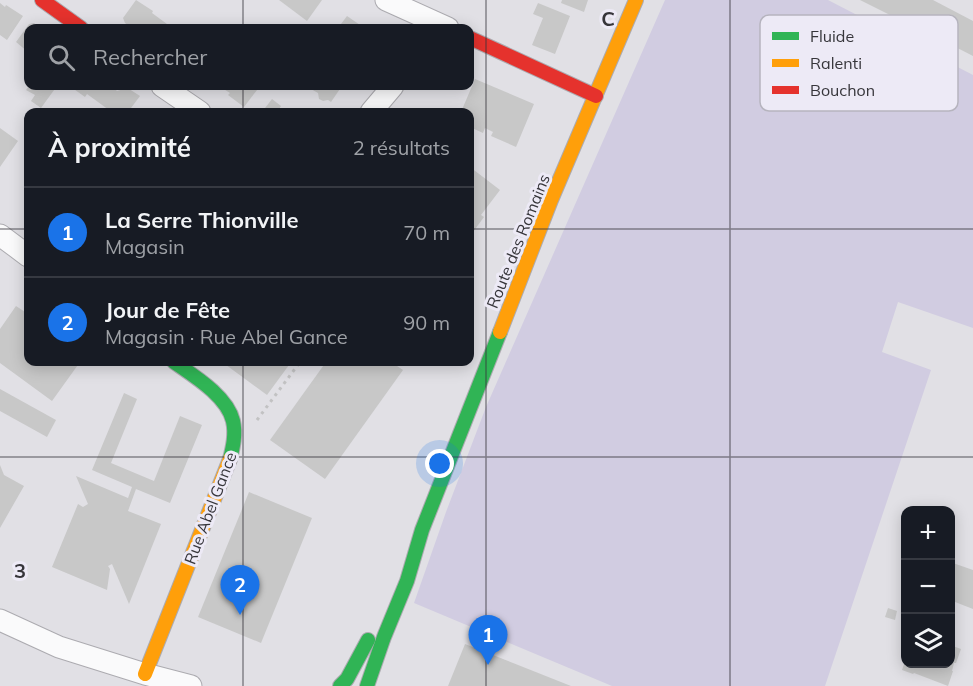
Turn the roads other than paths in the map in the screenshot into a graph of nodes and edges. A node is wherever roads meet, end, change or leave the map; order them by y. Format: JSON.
{"nodes":[{"id":1,"x":42,"y":0,"type":"edge"},
{"id":2,"x":387,"y":0,"type":"edge"},
{"id":3,"x":636,"y":0,"type":"edge"},
{"id":4,"x":411,"y":5,"type":"edge"},
{"id":5,"x":75,"y":24,"type":"edge"},
{"id":6,"x":438,"y":24,"type":"edge"},
{"id":7,"x":474,"y":40,"type":"edge"},
{"id":8,"x":168,"y":90,"type":"edge"},
{"id":9,"x":390,"y":90,"type":"edge"},
{"id":10,"x":596,"y":96,"type":"junction"},
{"id":11,"x":194,"y":108,"type":"edge"},
{"id":12,"x":375,"y":108,"type":"edge"},
{"id":13,"x":0,"y":235,"type":"edge"},
{"id":14,"x":24,"y":252,"type":"edge"},
{"id":15,"x":180,"y":366,"type":"edge"},
{"id":16,"x":422,"y":530,"type":"junction"},
{"id":17,"x":0,"y":620,"type":"edge"},
{"id":18,"x":145,"y":674,"type":"junction"},
{"id":19,"x":191,"y":686,"type":"edge"},
{"id":20,"x":340,"y":686,"type":"edge"},
{"id":21,"x":367,"y":686,"type":"edge"}],
"edges":[{"from":1,"to":5,"type":"street"},
{"from":2,"to":4,"type":"street"},
{"from":3,"to":10,"type":"street","name":"Route des Romains"},
{"from":4,"to":6,"type":"street"},
{"from":7,"to":10,"type":"street"},
{"from":8,"to":11,"type":"street"},
{"from":9,"to":12,"type":"street"},
{"from":10,"to":16,"type":"street","name":"Route des Romains"},
{"from":13,"to":14,"type":"street"},
{"from":15,"to":18,"type":"street","name":"Rue Abel Gance"},
{"from":16,"to":20,"type":"street","name":"Route des Romains"},
{"from":16,"to":21,"type":"street","name":"Route des Romains"},
{"from":17,"to":18,"type":"street"},
{"from":18,"to":19,"type":"street"}]}
